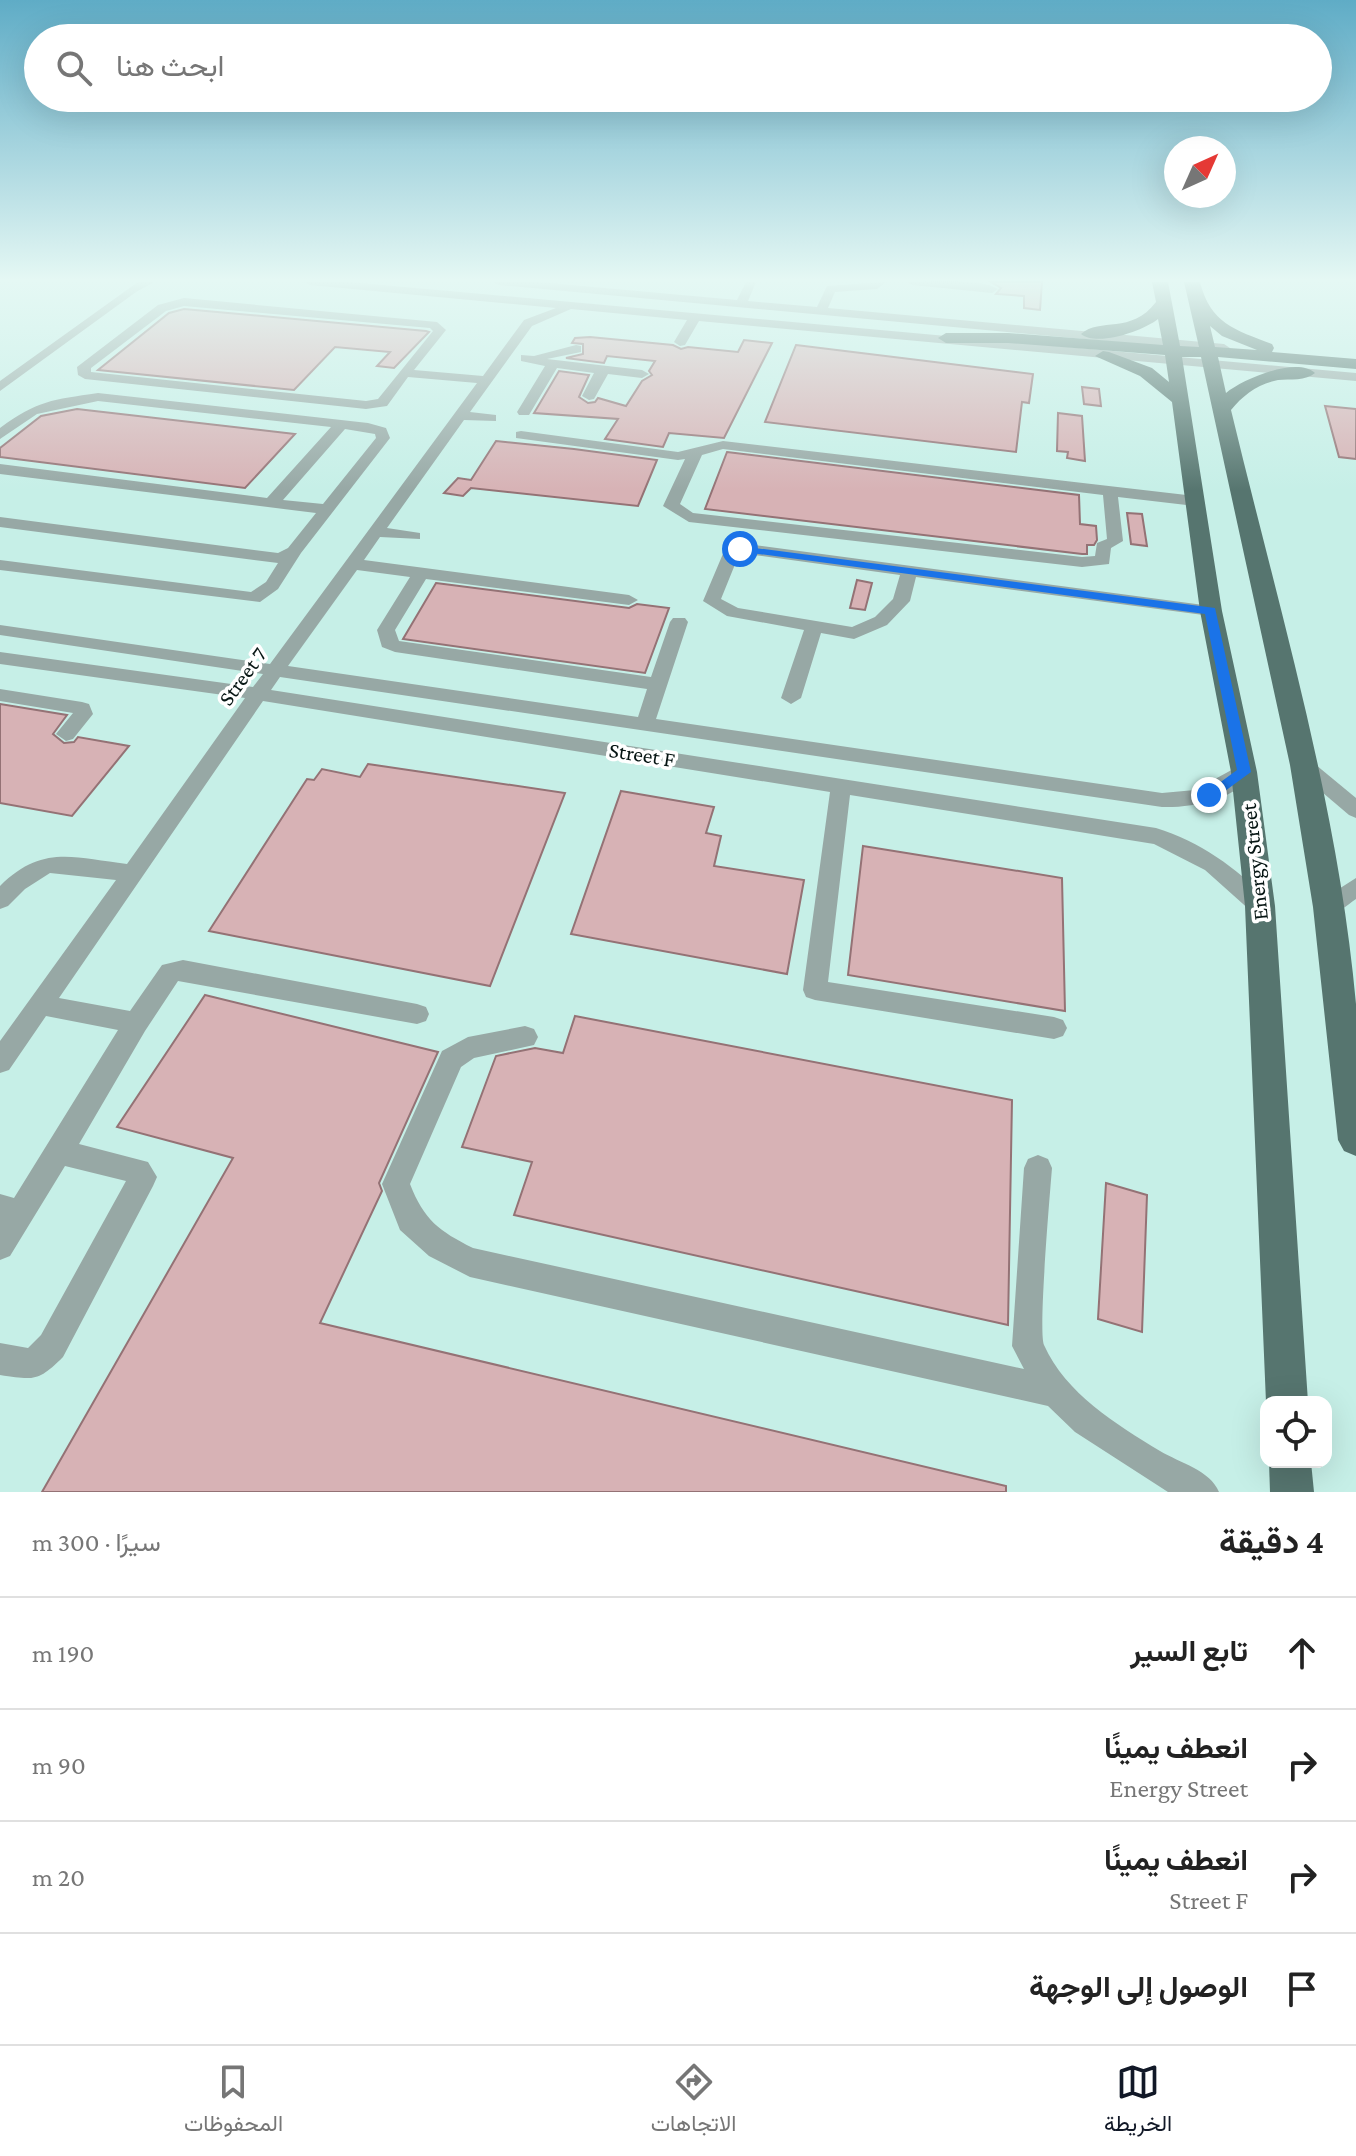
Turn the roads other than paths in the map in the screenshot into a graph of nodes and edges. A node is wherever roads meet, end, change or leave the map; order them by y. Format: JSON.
{"nodes":[{"id":1,"x":47,"y":352,"type":"edge"},
{"id":2,"x":102,"y":352,"type":"edge"},
{"id":3,"x":422,"y":352,"type":"edge"},
{"id":4,"x":507,"y":352,"type":"edge"},
{"id":5,"x":561,"y":352,"type":"edge"},
{"id":6,"x":1083,"y":352,"type":"edge"},
{"id":7,"x":1087,"y":352,"type":"junction"},
{"id":8,"x":1173,"y":352,"type":"edge"},
{"id":9,"x":1182,"y":352,"type":"edge"},
{"id":10,"x":1282,"y":352,"type":"edge"},
{"id":11,"x":1190,"y":353,"type":"junction"},
{"id":12,"x":1289,"y":354,"type":"junction"},
{"id":13,"x":504,"y":356,"type":"junction"},
{"id":14,"x":526,"y":358,"type":"junction"},
{"id":15,"x":1356,"y":362,"type":"edge"},
{"id":16,"x":553,"y":364,"type":"junction"},
{"id":17,"x":599,"y":370,"type":"junction"},
{"id":18,"x":404,"y":373,"type":"junction"},
{"id":19,"x":1309,"y":373,"type":"junction"},
{"id":20,"x":642,"y":374,"type":"dead end"},
{"id":21,"x":1356,"y":377,"type":"edge"},
{"id":22,"x":487,"y":380,"type":"junction"},
{"id":23,"x":0,"y":387,"type":"edge"},
{"id":24,"x":589,"y":396,"type":"dead end"},
{"id":25,"x":1181,"y":400,"type":"junction"},
{"id":26,"x":1222,"y":409,"type":"junction"},
{"id":27,"x":524,"y":412,"type":"dead end"},
{"id":28,"x":460,"y":416,"type":"junction"},
{"id":29,"x":491,"y":418,"type":"dead end"},
{"id":30,"x":342,"y":424,"type":"junction"},
{"id":31,"x":0,"y":435,"type":"edge"},
{"id":32,"x":521,"y":435,"type":"dead end"},
{"id":33,"x":1233,"y":449,"type":"junction"},
{"id":34,"x":695,"y":453,"type":"junction"},
{"id":35,"x":0,"y":469,"type":"edge"},
{"id":36,"x":1110,"y":491,"type":"junction"},
{"id":37,"x":1195,"y":501,"type":"junction"},
{"id":38,"x":271,"y":503,"type":"junction"},
{"id":39,"x":327,"y":509,"type":"junction"},
{"id":40,"x":0,"y":522,"type":"edge"},
{"id":41,"x":377,"y":532,"type":"junction"},
{"id":42,"x":414,"y":536,"type":"dead end"},
{"id":43,"x":294,"y":551,"type":"junction"},
{"id":44,"x":353,"y":564,"type":"junction"},
{"id":45,"x":0,"y":565,"type":"edge"},
{"id":46,"x":909,"y":571,"type":"junction"},
{"id":47,"x":421,"y":573,"type":"junction"},
{"id":48,"x":629,"y":600,"type":"dead end"},
{"id":49,"x":1211,"y":611,"type":"junction"},
{"id":50,"x":679,"y":622,"type":"dead end"},
{"id":51,"x":814,"y":627,"type":"junction"},
{"id":52,"x":0,"y":630,"type":"edge"},
{"id":53,"x":0,"y":658,"type":"edge"},
{"id":54,"x":276,"y":670,"type":"junction"},
{"id":55,"x":658,"y":684,"type":"junction"},
{"id":56,"x":258,"y":694,"type":"junction"},
{"id":57,"x":0,"y":695,"type":"edge"},
{"id":58,"x":791,"y":698,"type":"dead end"},
{"id":59,"x":645,"y":724,"type":"junction"},
{"id":60,"x":66,"y":734,"type":"dead end"},
{"id":61,"x":1303,"y":765,"type":"junction"},
{"id":62,"x":1244,"y":772,"type":"junction"},
{"id":63,"x":841,"y":785,"type":"junction"},
{"id":64,"x":1356,"y":810,"type":"edge"},
{"id":65,"x":133,"y":873,"type":"junction"},
{"id":66,"x":1356,"y":887,"type":"edge"},
{"id":67,"x":0,"y":900,"type":"edge"},
{"id":68,"x":1260,"y":906,"type":"junction"},
{"id":69,"x":1328,"y":907,"type":"junction"},
{"id":70,"x":40,"y":1005,"type":"junction"},
{"id":71,"x":417,"y":1014,"type":"dead end"},
{"id":72,"x":136,"y":1023,"type":"junction"},
{"id":73,"x":1054,"y":1028,"type":"dead end"},
{"id":74,"x":525,"y":1037,"type":"dead end"},
{"id":75,"x":0,"y":1062,"type":"edge"},
{"id":76,"x":1356,"y":1140,"type":"edge"},
{"id":77,"x":59,"y":1152,"type":"junction"},
{"id":78,"x":1038,"y":1168,"type":"dead end"},
{"id":79,"x":10,"y":1210,"type":"edge"},
{"id":80,"x":0,"y":1246,"type":"edge"},
{"id":81,"x":0,"y":1359,"type":"edge"},
{"id":82,"x":1056,"y":1392,"type":"junction"},
{"id":83,"x":1287,"y":1396,"type":"edge"},
{"id":84,"x":1290,"y":1468,"type":"edge"},
{"id":85,"x":1202,"y":1492,"type":"edge"},
{"id":86,"x":1292,"y":1492,"type":"edge"}],
"edges":[{"from":1,"to":23,"type":"street"},
{"from":2,"to":18,"type":"street"},
{"from":3,"to":18,"type":"street"},
{"from":4,"to":13,"type":"street","name":"Street 7"},
{"from":5,"to":14,"type":"street"},
{"from":6,"to":7,"type":"street"},
{"from":7,"to":11,"type":"street"},
{"from":7,"to":25,"type":"main road"},
{"from":8,"to":11,"type":"main road"},
{"from":9,"to":11,"type":"street"},
{"from":10,"to":12,"type":"main road"},
{"from":11,"to":12,"type":"street"},
{"from":11,"to":15,"type":"main road"},
{"from":11,"to":19,"type":"street"},
{"from":11,"to":25,"type":"main road","name":"Energy Street"},
{"from":11,"to":26,"type":"main road","name":"Energy Street"},
{"from":11,"to":33,"type":"main road"},
{"from":12,"to":15,"type":"street"},
{"from":13,"to":14,"type":"street"},
{"from":13,"to":22,"type":"street","name":"Street 7"},
{"from":14,"to":16,"type":"street"},
{"from":16,"to":17,"type":"street"},
{"from":16,"to":27,"type":"street"},
{"from":17,"to":20,"type":"street"},
{"from":17,"to":24,"type":"street"},
{"from":18,"to":22,"type":"street"},
{"from":19,"to":21,"type":"street"},
{"from":19,"to":26,"type":"main road"},
{"from":22,"to":28,"type":"street","name":"Street 7"},
{"from":25,"to":37,"type":"main road","name":"Energy Street"},
{"from":26,"to":33,"type":"main road","name":"Energy Street"},
{"from":28,"to":29,"type":"street"},
{"from":28,"to":41,"type":"street","name":"Street 7"},
{"from":30,"to":31,"type":"street"},
{"from":30,"to":38,"type":"street"},
{"from":30,"to":39,"type":"street"},
{"from":32,"to":34,"type":"street"},
{"from":33,"to":61,"type":"main road","name":"Energy Street"},
{"from":34,"to":36,"type":"street"},
{"from":34,"to":36,"type":"street"},
{"from":35,"to":38,"type":"street"},
{"from":36,"to":37,"type":"street"},
{"from":37,"to":49,"type":"main road","name":"Energy Street"},
{"from":38,"to":39,"type":"street"},
{"from":39,"to":43,"type":"street"},
{"from":40,"to":43,"type":"street"},
{"from":41,"to":42,"type":"street"},
{"from":41,"to":44,"type":"street","name":"Street 7"},
{"from":43,"to":45,"type":"street"},
{"from":44,"to":47,"type":"street"},
{"from":44,"to":54,"type":"street","name":"Street 7"},
{"from":46,"to":49,"type":"street"},
{"from":46,"to":51,"type":"street"},
{"from":46,"to":51,"type":"street"},
{"from":47,"to":48,"type":"street"},
{"from":47,"to":55,"type":"street"},
{"from":49,"to":62,"type":"main road","name":"Energy Street"},
{"from":50,"to":55,"type":"street"},
{"from":51,"to":58,"type":"street"},
{"from":52,"to":54,"type":"street","name":"Street F"},
{"from":53,"to":56,"type":"street","name":"Street F"},
{"from":54,"to":56,"type":"street","name":"Street 7"},
{"from":54,"to":59,"type":"street","name":"Street F"},
{"from":55,"to":59,"type":"street"},
{"from":56,"to":63,"type":"street","name":"Street F"},
{"from":56,"to":65,"type":"street","name":"Street 7"},
{"from":57,"to":60,"type":"street"},
{"from":59,"to":62,"type":"street","name":"Street F"},
{"from":61,"to":64,"type":"street"},
{"from":61,"to":69,"type":"main road","name":"Energy Street"},
{"from":62,"to":68,"type":"main road","name":"Energy Street"},
{"from":63,"to":68,"type":"street","name":"Street F"},
{"from":63,"to":73,"type":"street"},
{"from":65,"to":67,"type":"street"},
{"from":65,"to":70,"type":"street","name":"Street 7"},
{"from":66,"to":69,"type":"street"},
{"from":68,"to":83,"type":"main road","name":"Energy Street"},
{"from":69,"to":76,"type":"main road","name":"Energy Street"},
{"from":70,"to":72,"type":"street"},
{"from":70,"to":75,"type":"street","name":"Street 7"},
{"from":71,"to":72,"type":"street"},
{"from":72,"to":77,"type":"street"},
{"from":74,"to":82,"type":"street"},
{"from":77,"to":79,"type":"street"},
{"from":77,"to":81,"type":"street"},
{"from":78,"to":82,"type":"street"},
{"from":79,"to":80,"type":"street"},
{"from":82,"to":85,"type":"street"},
{"from":84,"to":86,"type":"main road"}]}
